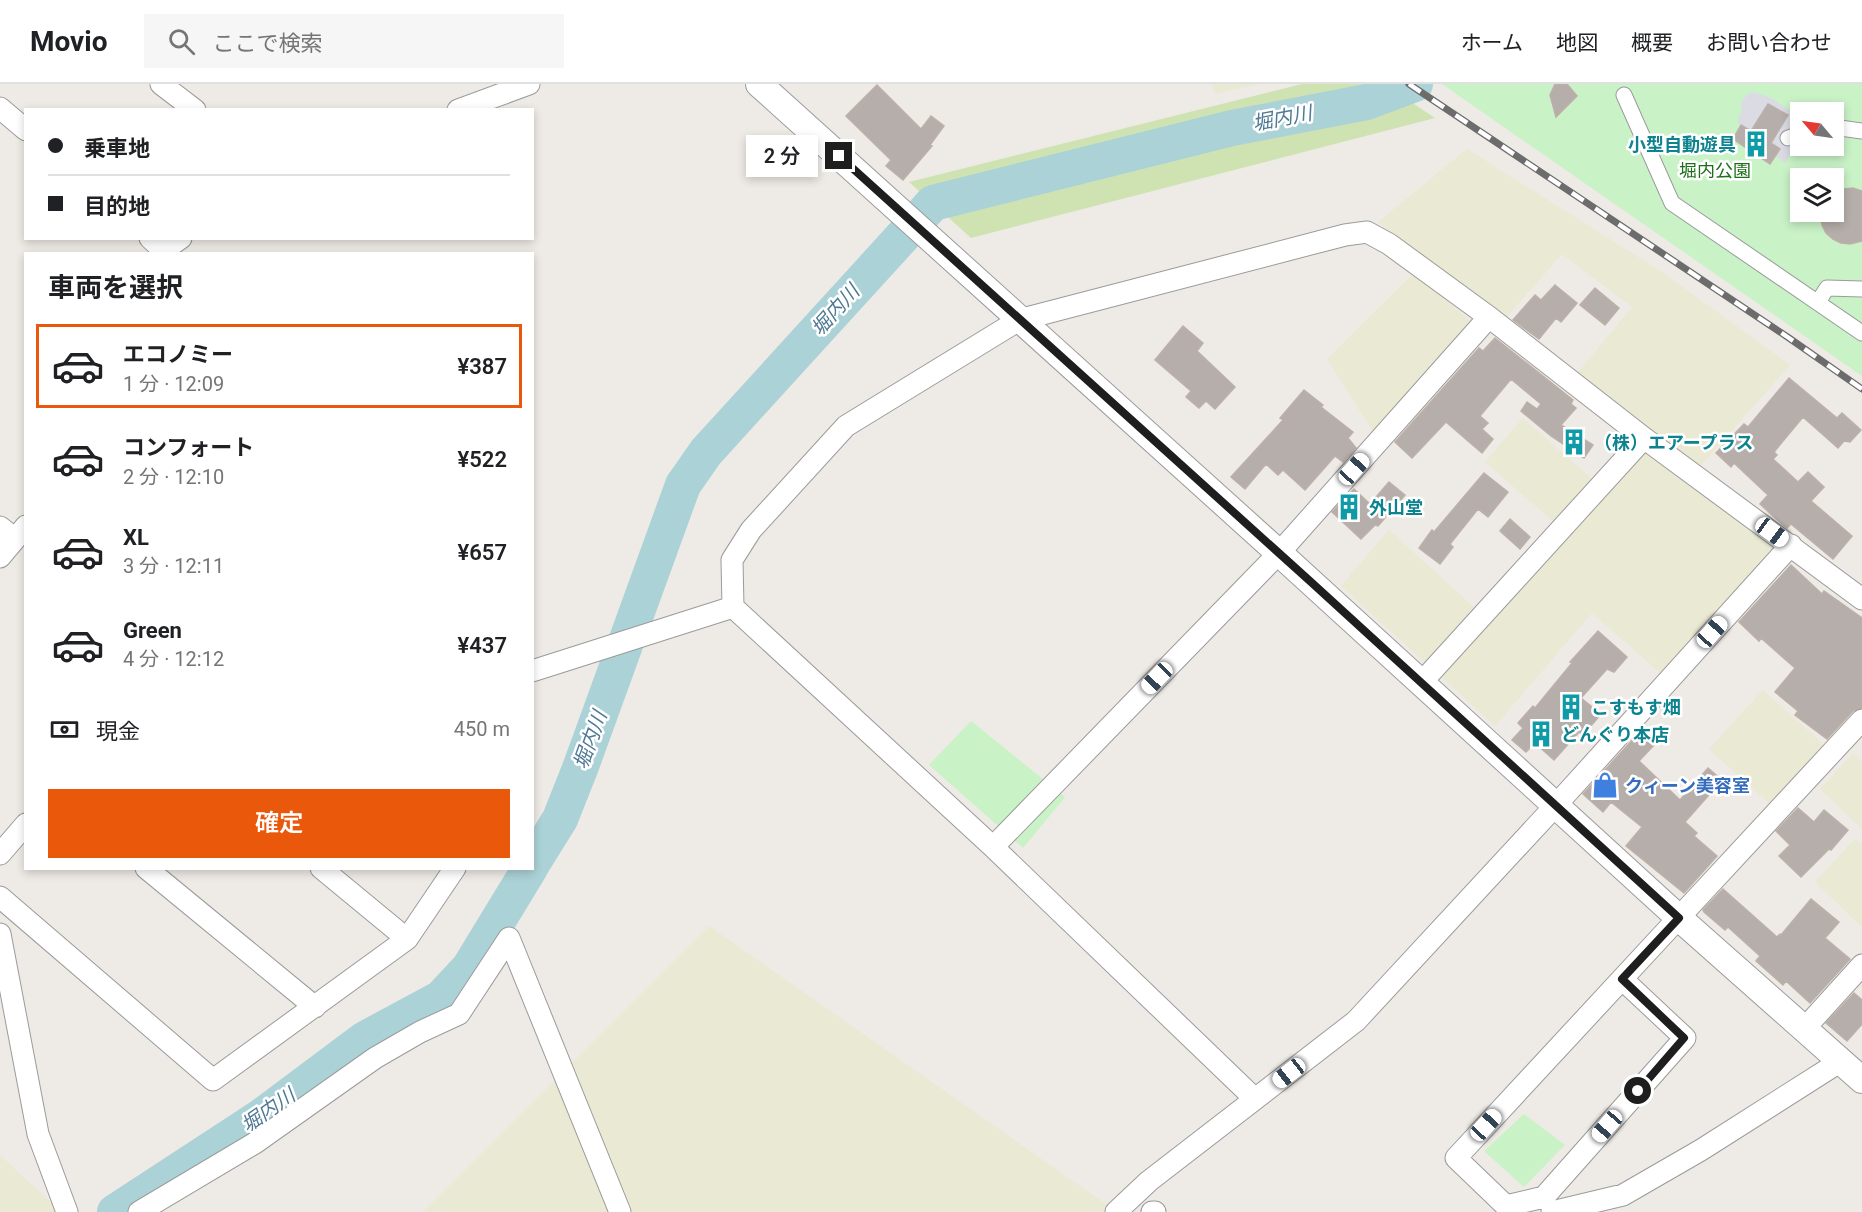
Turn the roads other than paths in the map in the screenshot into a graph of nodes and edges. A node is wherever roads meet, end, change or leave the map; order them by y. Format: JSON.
{"nodes":[{"id":1,"x":160,"y":84,"type":"edge"},
{"id":2,"x":529,"y":84,"type":"edge"},
{"id":3,"x":759,"y":84,"type":"edge"},
{"id":4,"x":1624,"y":90,"type":"edge"},
{"id":5,"x":0,"y":108,"type":"edge"},
{"id":6,"x":192,"y":108,"type":"edge"},
{"id":7,"x":463,"y":108,"type":"edge"},
{"id":8,"x":24,"y":128,"type":"edge"},
{"id":9,"x":1844,"y":129,"type":"edge"},
{"id":10,"x":1862,"y":131,"type":"edge"},
{"id":11,"x":1862,"y":289,"type":"edge"},
{"id":12,"x":1818,"y":302,"type":"junction"},
{"id":13,"x":1489,"y":317,"type":"junction"},
{"id":14,"x":1019,"y":320,"type":"junction"},
{"id":15,"x":1862,"y":333,"type":"edge"},
{"id":16,"x":1644,"y":438,"type":"junction"},
{"id":17,"x":14,"y":531,"type":"edge"},
{"id":18,"x":1791,"y":545,"type":"junction"},
{"id":19,"x":1279,"y":553,"type":"junction"},
{"id":20,"x":0,"y":557,"type":"edge"},
{"id":21,"x":1862,"y":599,"type":"edge"},
{"id":22,"x":733,"y":607,"type":"junction"},
{"id":23,"x":534,"y":670,"type":"edge"},
{"id":24,"x":1421,"y":683,"type":"junction"},
{"id":25,"x":1862,"y":720,"type":"edge"},
{"id":26,"x":1556,"y":805,"type":"junction"},
{"id":27,"x":24,"y":826,"type":"edge"},
{"id":28,"x":993,"y":847,"type":"junction"},
{"id":29,"x":0,"y":854,"type":"edge"},
{"id":30,"x":148,"y":870,"type":"edge"},
{"id":31,"x":323,"y":870,"type":"edge"},
{"id":32,"x":454,"y":870,"type":"edge"},
{"id":33,"x":0,"y":897,"type":"edge"},
{"id":34,"x":1679,"y":918,"type":"junction"},
{"id":35,"x":0,"y":934,"type":"edge"},
{"id":36,"x":407,"y":939,"type":"junction"},
{"id":37,"x":1862,"y":964,"type":"edge"},
{"id":38,"x":1622,"y":979,"type":"junction"},
{"id":39,"x":315,"y":1007,"type":"junction"},
{"id":40,"x":1805,"y":1028,"type":"junction"},
{"id":41,"x":1841,"y":1061,"type":"junction"},
{"id":42,"x":1862,"y":1080,"type":"edge"},
{"id":43,"x":1256,"y":1099,"type":"junction"},
{"id":44,"x":67,"y":1212,"type":"edge"},
{"id":45,"x":139,"y":1212,"type":"edge"},
{"id":46,"x":620,"y":1212,"type":"edge"},
{"id":47,"x":1116,"y":1212,"type":"edge"},
{"id":48,"x":1552,"y":1212,"type":"edge"}],
"edges":[{"from":1,"to":6,"type":"street"},
{"from":2,"to":7,"type":"street"},
{"from":3,"to":14,"type":"street"},
{"from":4,"to":12,"type":"street"},
{"from":5,"to":8,"type":"street"},
{"from":9,"to":10,"type":"street"},
{"from":11,"to":12,"type":"street"},
{"from":12,"to":15,"type":"street"},
{"from":13,"to":14,"type":"street"},
{"from":13,"to":16,"type":"street"},
{"from":13,"to":19,"type":"street"},
{"from":14,"to":19,"type":"street"},
{"from":14,"to":22,"type":"street"},
{"from":16,"to":18,"type":"street"},
{"from":16,"to":24,"type":"street"},
{"from":17,"to":20,"type":"street"},
{"from":18,"to":21,"type":"street"},
{"from":18,"to":26,"type":"street"},
{"from":19,"to":24,"type":"street"},
{"from":19,"to":28,"type":"street"},
{"from":22,"to":23,"type":"street"},
{"from":22,"to":28,"type":"street"},
{"from":24,"to":26,"type":"street"},
{"from":25,"to":34,"type":"street"},
{"from":26,"to":34,"type":"street"},
{"from":26,"to":43,"type":"street"},
{"from":27,"to":29,"type":"street"},
{"from":28,"to":43,"type":"street"},
{"from":30,"to":39,"type":"street"},
{"from":31,"to":36,"type":"street"},
{"from":32,"to":36,"type":"street"},
{"from":33,"to":39,"type":"street"},
{"from":34,"to":38,"type":"street"},
{"from":34,"to":40,"type":"street"},
{"from":35,"to":44,"type":"street"},
{"from":36,"to":39,"type":"street"},
{"from":37,"to":40,"type":"street"},
{"from":38,"to":38,"type":"street"},
{"from":40,"to":41,"type":"street"},
{"from":41,"to":42,"type":"street"},
{"from":41,"to":48,"type":"street"},
{"from":43,"to":47,"type":"street"},
{"from":45,"to":46,"type":"street"}]}
